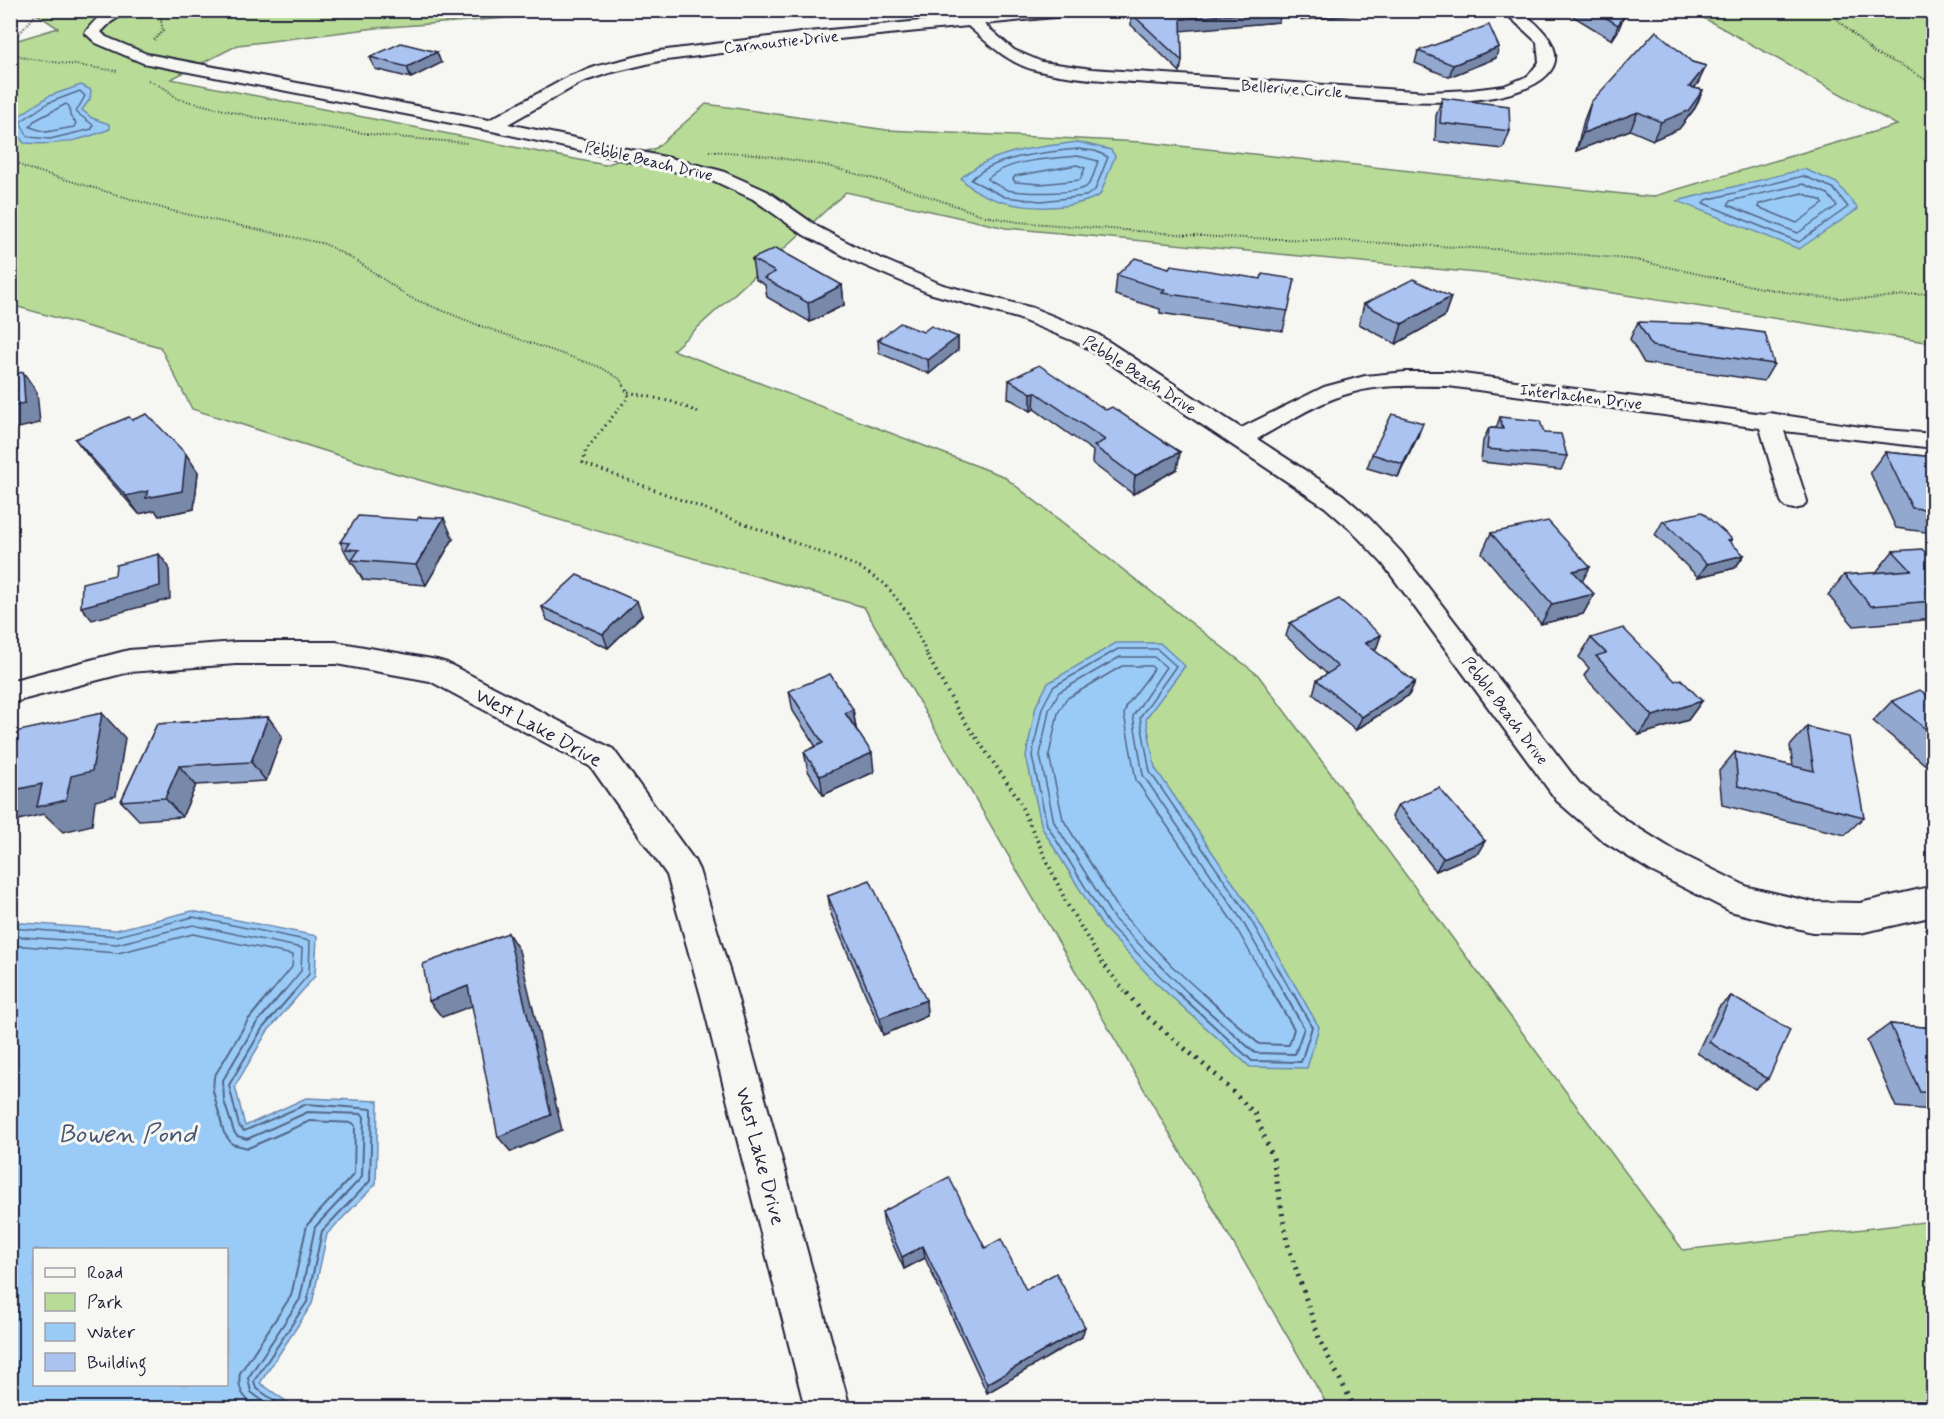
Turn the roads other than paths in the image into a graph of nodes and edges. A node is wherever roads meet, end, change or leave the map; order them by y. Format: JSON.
{"nodes":[{"id":1,"x":123,"y":10,"type":"edge"},
{"id":2,"x":1084,"y":10,"type":"edge"},
{"id":3,"x":1509,"y":10,"type":"edge"},
{"id":4,"x":971,"y":21,"type":"junction"},
{"id":5,"x":492,"y":126,"type":"junction"},
{"id":6,"x":1769,"y":420,"type":"junction"},
{"id":7,"x":1239,"y":439,"type":"junction"},
{"id":8,"x":1934,"y":441,"type":"edge"},
{"id":9,"x":1794,"y":501,"type":"dead end"},
{"id":10,"x":10,"y":692,"type":"edge"},
{"id":11,"x":1934,"y":902,"type":"edge"},
{"id":12,"x":828,"y":1408,"type":"edge"}],
"edges":[{"from":1,"to":5,"type":"street","name":"Pebble Beach Drive"},
{"from":2,"to":4,"type":"street","name":"Carnoustie Drive"},
{"from":3,"to":4,"type":"street","name":"Bellerive Circle"},
{"from":4,"to":5,"type":"street","name":"Carnoustie Drive"},
{"from":5,"to":7,"type":"street","name":"Pebble Beach Drive"},
{"from":6,"to":7,"type":"street","name":"Interlachen Drive"},
{"from":6,"to":8,"type":"street","name":"Interlachen Drive"},
{"from":6,"to":9,"type":"street"},
{"from":7,"to":11,"type":"street","name":"Pebble Beach Drive"},
{"from":10,"to":12,"type":"street","name":"West Lake Drive"}]}
